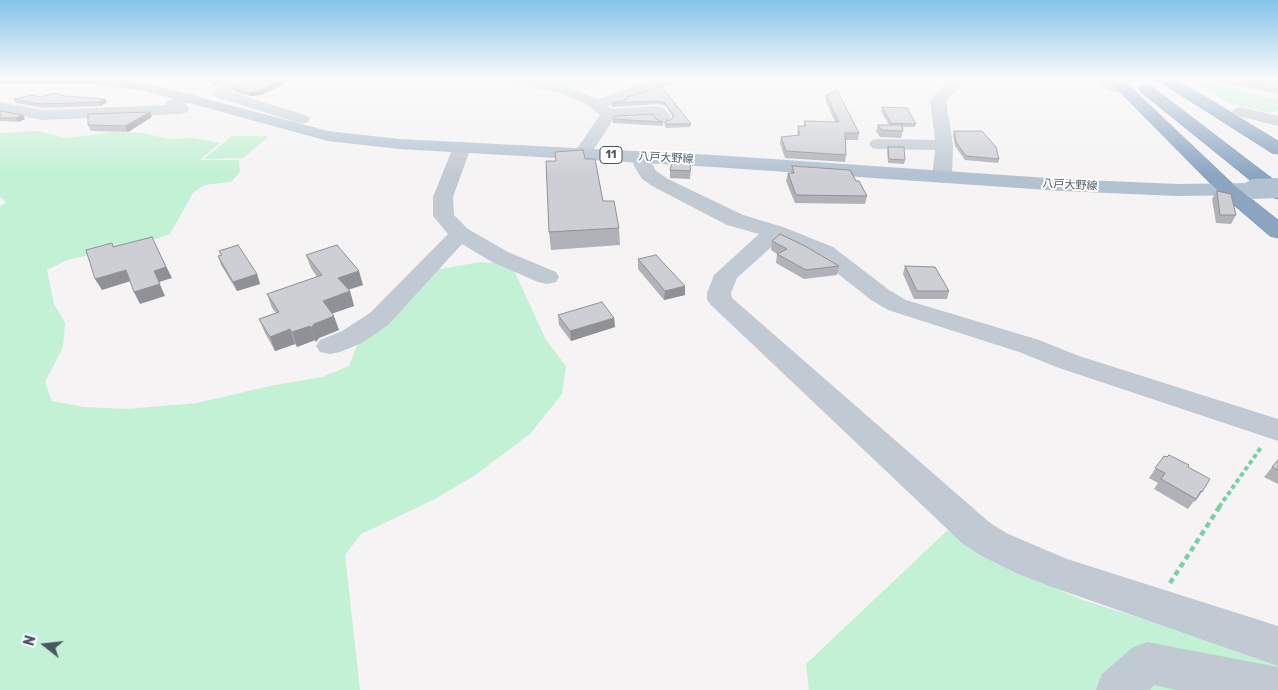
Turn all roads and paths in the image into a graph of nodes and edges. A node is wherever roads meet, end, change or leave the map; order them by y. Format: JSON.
{"nodes":[{"id":1,"x":17,"y":110,"type":"edge"},
{"id":2,"x":151,"y":110,"type":"edge"},
{"id":3,"x":232,"y":110,"type":"edge"},
{"id":4,"x":273,"y":110,"type":"edge"},
{"id":5,"x":602,"y":110,"type":"edge"},
{"id":6,"x":658,"y":110,"type":"edge"},
{"id":7,"x":939,"y":110,"type":"edge"},
{"id":8,"x":1143,"y":110,"type":"edge"},
{"id":9,"x":1172,"y":110,"type":"edge"},
{"id":10,"x":1193,"y":110,"type":"edge"},
{"id":11,"x":1217,"y":110,"type":"edge"},
{"id":12,"x":1240,"y":112,"type":"dead end"},
{"id":13,"x":302,"y":119,"type":"dead end"},
{"id":14,"x":664,"y":119,"type":"dead end"},
{"id":15,"x":1278,"y":121,"type":"edge"},
{"id":16,"x":878,"y":144,"type":"dead end"},
{"id":17,"x":944,"y":145,"type":"junction"},
{"id":18,"x":462,"y":147,"type":"junction"},
{"id":19,"x":1278,"y":149,"type":"edge"},
{"id":20,"x":583,"y":153,"type":"junction"},
{"id":21,"x":640,"y":156,"type":"junction"},
{"id":22,"x":1263,"y":160,"type":"dead end"},
{"id":23,"x":942,"y":177,"type":"junction"},
{"id":24,"x":1278,"y":188,"type":"edge"},
{"id":25,"x":1228,"y":190,"type":"junction"},
{"id":26,"x":1278,"y":193,"type":"edge"},
{"id":27,"x":1278,"y":231,"type":"edge"},
{"id":28,"x":775,"y":232,"type":"junction"},
{"id":29,"x":460,"y":234,"type":"junction"},
{"id":30,"x":547,"y":277,"type":"dead end"},
{"id":31,"x":330,"y":346,"type":"dead end"},
{"id":32,"x":1277,"y":429,"type":"edge"},
{"id":33,"x":1156,"y":605,"type":"junction"},
{"id":34,"x":1278,"y":646,"type":"edge"},
{"id":35,"x":1278,"y":688,"type":"edge"},
{"id":36,"x":1118,"y":690,"type":"edge"}],
"edges":[{"from":1,"to":2,"type":"street"},
{"from":3,"to":18,"type":"main road","name":"八戸大野線","number":"11"},
{"from":4,"to":13,"type":"street"},
{"from":5,"to":20,"type":"street"},
{"from":6,"to":14,"type":"street"},
{"from":7,"to":17,"type":"street"},
{"from":8,"to":25,"type":"highway"},
{"from":9,"to":26,"type":"highway"},
{"from":10,"to":22,"type":"highway"},
{"from":11,"to":19,"type":"highway"},
{"from":12,"to":15,"type":"street"},
{"from":16,"to":17,"type":"street"},
{"from":17,"to":23,"type":"street"},
{"from":18,"to":20,"type":"main road","name":"八戸大野線","number":"11"},
{"from":18,"to":29,"type":"street"},
{"from":20,"to":21,"type":"main road","name":"八戸大野線","number":"11"},
{"from":21,"to":23,"type":"main road","name":"八戸大野線","number":"11"},
{"from":21,"to":28,"type":"street"},
{"from":23,"to":25,"type":"main road","name":"八戸大野線","number":"11"},
{"from":24,"to":25,"type":"main road","name":"八戸大野線","number":"11","bridge":true},
{"from":25,"to":27,"type":"highway"},
{"from":28,"to":32,"type":"street"},
{"from":28,"to":33,"type":"street"},
{"from":29,"to":30,"type":"street"},
{"from":29,"to":31,"type":"street"},
{"from":32,"to":33,"type":"path"},
{"from":33,"to":34,"type":"street"},
{"from":35,"to":36,"type":"street"}]}
